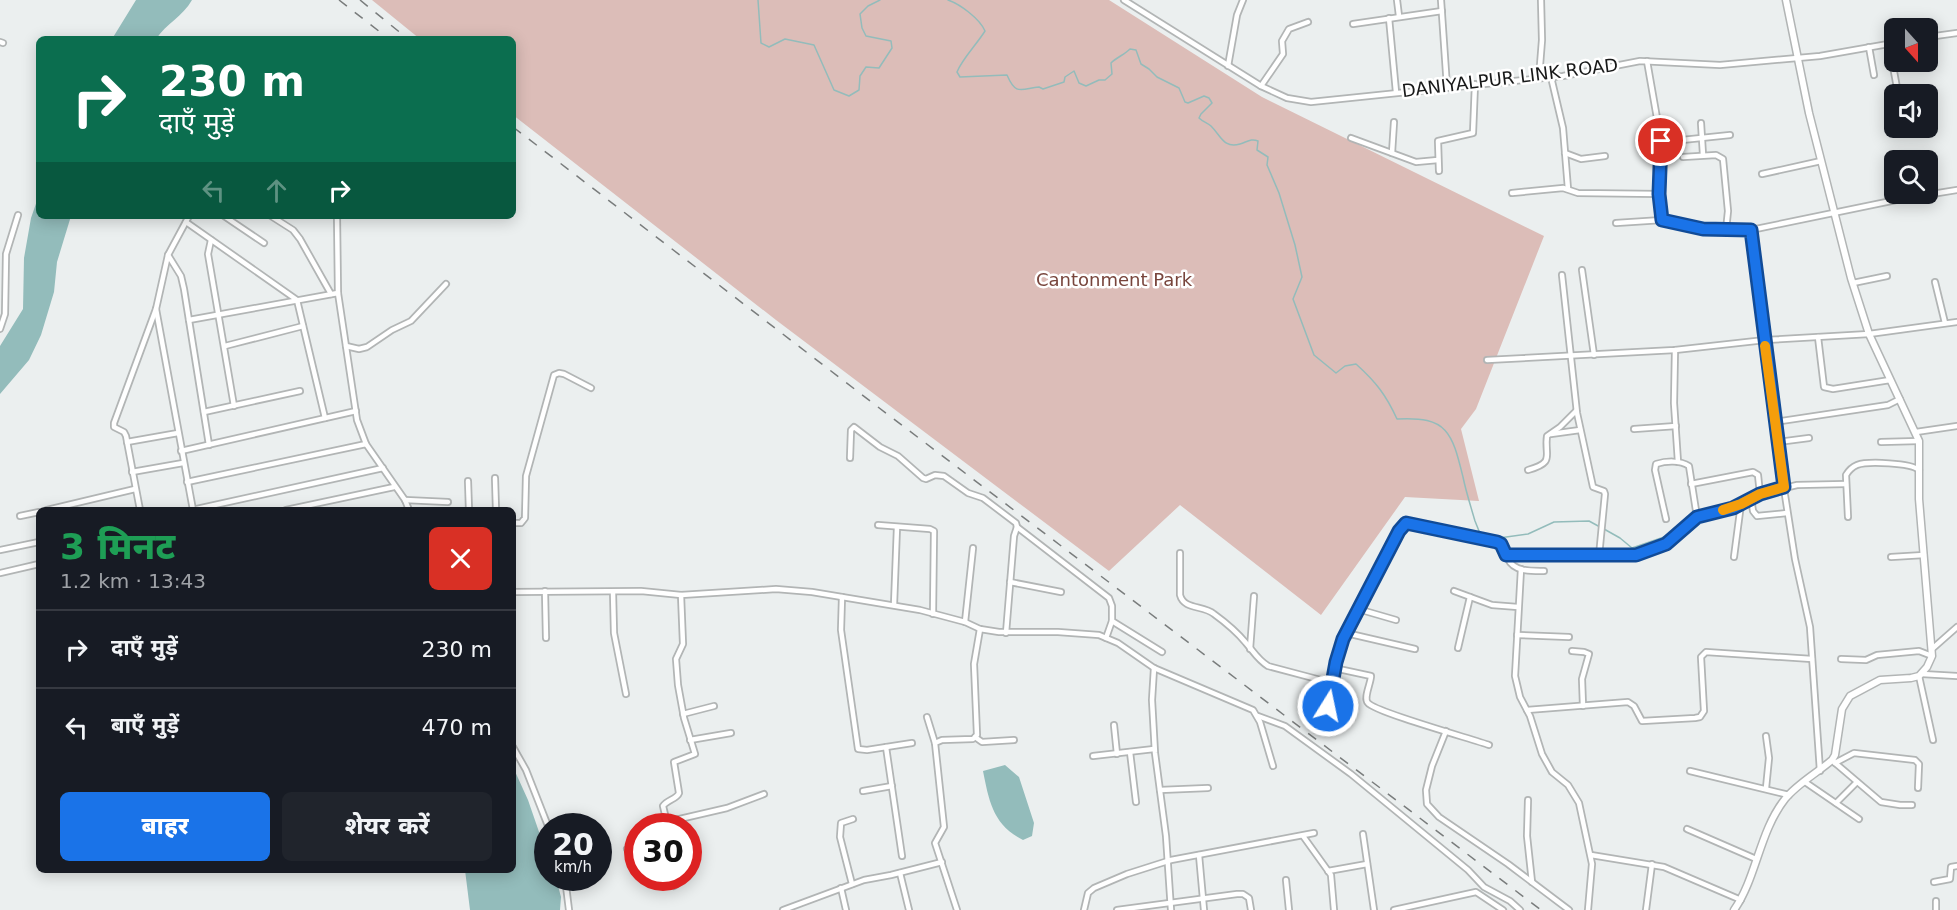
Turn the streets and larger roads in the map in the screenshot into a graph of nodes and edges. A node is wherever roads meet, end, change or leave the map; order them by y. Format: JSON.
{"nodes":[{"id":1,"x":1124,"y":0,"type":"edge"},
{"id":2,"x":1244,"y":0,"type":"edge"},
{"id":3,"x":1397,"y":0,"type":"edge"},
{"id":4,"x":1441,"y":0,"type":"edge"},
{"id":5,"x":1541,"y":0,"type":"edge"},
{"id":6,"x":1786,"y":0,"type":"edge"},
{"id":7,"x":1442,"y":11,"type":"junction"},
{"id":8,"x":1399,"y":16,"type":"junction"},
{"id":9,"x":1389,"y":18,"type":"junction"},
{"id":10,"x":1308,"y":22,"type":"dead end"},
{"id":11,"x":1353,"y":24,"type":"dead end"},
{"id":12,"x":1957,"y":33,"type":"edge"},
{"id":13,"x":1938,"y":36,"type":"edge"},
{"id":14,"x":1884,"y":44,"type":"edge"},
{"id":15,"x":1869,"y":47,"type":"junction"},
{"id":16,"x":1797,"y":57,"type":"junction"},
{"id":17,"x":1647,"y":61,"type":"junction"},
{"id":18,"x":1225,"y":64,"type":"junction"},
{"id":19,"x":1874,"y":75,"type":"dead end"},
{"id":20,"x":1551,"y":77,"type":"junction"},
{"id":21,"x":1539,"y":78,"type":"junction"},
{"id":22,"x":1475,"y":84,"type":"junction"},
{"id":23,"x":1261,"y":86,"type":"junction"},
{"id":24,"x":1447,"y":87,"type":"junction"},
{"id":25,"x":1396,"y":92,"type":"junction"},
{"id":26,"x":1394,"y":122,"type":"dead end"},
{"id":27,"x":1701,"y":123,"type":"dead end"},
{"id":28,"x":1730,"y":135,"type":"dead end"},
{"id":29,"x":1702,"y":137,"type":"junction"},
{"id":30,"x":1351,"y":138,"type":"dead end"},
{"id":31,"x":1682,"y":140,"type":"dead end"},
{"id":32,"x":1392,"y":153,"type":"junction"},
{"id":33,"x":1565,"y":153,"type":"junction"},
{"id":34,"x":1703,"y":155,"type":"junction"},
{"id":35,"x":1605,"y":156,"type":"dead end"},
{"id":36,"x":1683,"y":157,"type":"dead end"},
{"id":37,"x":1438,"y":160,"type":"junction"},
{"id":38,"x":1821,"y":161,"type":"junction"},
{"id":39,"x":1439,"y":171,"type":"dead end"},
{"id":40,"x":1762,"y":174,"type":"dead end"},
{"id":41,"x":1568,"y":189,"type":"junction"},
{"id":42,"x":1957,"y":190,"type":"edge"},
{"id":43,"x":1512,"y":193,"type":"dead end"},
{"id":44,"x":1659,"y":194,"type":"junction"},
{"id":45,"x":1834,"y":212,"type":"junction"},
{"id":46,"x":18,"y":215,"type":"dead end"},
{"id":47,"x":188,"y":219,"type":"edge"},
{"id":48,"x":228,"y":219,"type":"edge"},
{"id":49,"x":276,"y":219,"type":"edge"},
{"id":50,"x":338,"y":219,"type":"edge"},
{"id":51,"x":1662,"y":220,"type":"junction"},
{"id":52,"x":186,"y":222,"type":"junction"},
{"id":53,"x":1616,"y":223,"type":"dead end"},
{"id":54,"x":1726,"y":230,"type":"junction"},
{"id":55,"x":1751,"y":230,"type":"junction"},
{"id":56,"x":212,"y":240,"type":"junction"},
{"id":57,"x":264,"y":243,"type":"dead end"},
{"id":58,"x":168,"y":255,"type":"junction"},
{"id":59,"x":1582,"y":270,"type":"dead end"},
{"id":60,"x":1562,"y":275,"type":"dead end"},
{"id":61,"x":1887,"y":276,"type":"dead end"},
{"id":62,"x":1935,"y":282,"type":"dead end"},
{"id":63,"x":1852,"y":283,"type":"junction"},
{"id":64,"x":446,"y":284,"type":"dead end"},
{"id":65,"x":338,"y":292,"type":"junction"},
{"id":66,"x":331,"y":294,"type":"junction"},
{"id":67,"x":297,"y":300,"type":"junction"},
{"id":68,"x":156,"y":309,"type":"junction"},
{"id":69,"x":220,"y":315,"type":"junction"},
{"id":70,"x":189,"y":320,"type":"junction"},
{"id":71,"x":1957,"y":322,"type":"edge"},
{"id":72,"x":1945,"y":323,"type":"junction"},
{"id":73,"x":303,"y":327,"type":"junction"},
{"id":74,"x":0,"y":329,"type":"edge"},
{"id":75,"x":1869,"y":334,"type":"junction"},
{"id":76,"x":1818,"y":337,"type":"junction"},
{"id":77,"x":1765,"y":340,"type":"junction"},
{"id":78,"x":225,"y":346,"type":"junction"},
{"id":79,"x":346,"y":346,"type":"junction"},
{"id":80,"x":1675,"y":350,"type":"junction"},
{"id":81,"x":1594,"y":354,"type":"junction"},
{"id":82,"x":1571,"y":357,"type":"junction"},
{"id":83,"x":1486,"y":360,"type":"dead end"},
{"id":84,"x":1890,"y":380,"type":"junction"},
{"id":85,"x":591,"y":388,"type":"dead end"},
{"id":86,"x":300,"y":392,"type":"dead end"},
{"id":87,"x":1900,"y":399,"type":"junction"},
{"id":88,"x":234,"y":406,"type":"junction"},
{"id":89,"x":356,"y":411,"type":"junction"},
{"id":90,"x":1576,"y":411,"type":"junction"},
{"id":91,"x":204,"y":412,"type":"junction"},
{"id":92,"x":325,"y":418,"type":"junction"},
{"id":93,"x":1775,"y":422,"type":"junction"},
{"id":94,"x":1676,"y":426,"type":"junction"},
{"id":95,"x":1957,"y":426,"type":"edge"},
{"id":96,"x":1634,"y":429,"type":"dead end"},
{"id":97,"x":1580,"y":430,"type":"junction"},
{"id":98,"x":1916,"y":432,"type":"junction"},
{"id":99,"x":178,"y":433,"type":"junction"},
{"id":100,"x":1548,"y":434,"type":"junction"},
{"id":101,"x":1809,"y":438,"type":"dead end"},
{"id":102,"x":1919,"y":441,"type":"junction"},
{"id":103,"x":127,"y":442,"type":"junction"},
{"id":104,"x":1778,"y":442,"type":"junction"},
{"id":105,"x":1881,"y":442,"type":"dead end"},
{"id":106,"x":366,"y":444,"type":"junction"},
{"id":107,"x":209,"y":445,"type":"junction"},
{"id":108,"x":181,"y":452,"type":"junction"},
{"id":109,"x":850,"y":458,"type":"dead end"},
{"id":110,"x":1678,"y":462,"type":"junction"},
{"id":111,"x":183,"y":463,"type":"junction"},
{"id":112,"x":383,"y":468,"type":"junction"},
{"id":113,"x":1528,"y":470,"type":"dead end"},
{"id":114,"x":1919,"y":470,"type":"junction"},
{"id":115,"x":132,"y":472,"type":"junction"},
{"id":116,"x":495,"y":478,"type":"dead end"},
{"id":117,"x":468,"y":481,"type":"dead end"},
{"id":118,"x":187,"y":482,"type":"junction"},
{"id":119,"x":1691,"y":484,"type":"junction"},
{"id":120,"x":1846,"y":484,"type":"junction"},
{"id":121,"x":394,"y":487,"type":"junction"},
{"id":122,"x":1784,"y":487,"type":"junction"},
{"id":123,"x":135,"y":489,"type":"junction"},
{"id":124,"x":1760,"y":494,"type":"junction"},
{"id":125,"x":1751,"y":498,"type":"junction"},
{"id":126,"x":405,"y":500,"type":"junction"},
{"id":127,"x":448,"y":502,"type":"dead end"},
{"id":128,"x":1741,"y":504,"type":"junction"},
{"id":129,"x":60,"y":507,"type":"edge"},
{"id":130,"x":139,"y":507,"type":"edge"},
{"id":131,"x":191,"y":507,"type":"edge"},
{"id":132,"x":206,"y":507,"type":"edge"},
{"id":133,"x":300,"y":507,"type":"edge"},
{"id":134,"x":408,"y":507,"type":"edge"},
{"id":135,"x":469,"y":507,"type":"edge"},
{"id":136,"x":496,"y":507,"type":"edge"},
{"id":137,"x":36,"y":513,"type":"edge"},
{"id":138,"x":1788,"y":513,"type":"junction"},
{"id":139,"x":20,"y":516,"type":"dead end"},
{"id":140,"x":1697,"y":517,"type":"junction"},
{"id":141,"x":1848,"y":517,"type":"dead end"},
{"id":142,"x":1666,"y":519,"type":"dead end"},
{"id":143,"x":516,"y":523,"type":"edge"},
{"id":144,"x":878,"y":525,"type":"dead end"},
{"id":145,"x":897,"y":527,"type":"junction"},
{"id":146,"x":1017,"y":527,"type":"junction"},
{"id":147,"x":36,"y":543,"type":"edge"},
{"id":148,"x":974,"y":548,"type":"dead end"},
{"id":149,"x":0,"y":550,"type":"edge"},
{"id":150,"x":1180,"y":553,"type":"dead end"},
{"id":151,"x":1506,"y":555,"type":"junction"},
{"id":152,"x":1924,"y":555,"type":"junction"},
{"id":153,"x":1599,"y":556,"type":"junction"},
{"id":154,"x":1734,"y":557,"type":"dead end"},
{"id":155,"x":1891,"y":557,"type":"dead end"},
{"id":156,"x":36,"y":565,"type":"edge"},
{"id":157,"x":1521,"y":569,"type":"junction"},
{"id":158,"x":1544,"y":571,"type":"dead end"},
{"id":159,"x":0,"y":573,"type":"edge"},
{"id":160,"x":1010,"y":582,"type":"junction"},
{"id":161,"x":545,"y":591,"type":"junction"},
{"id":162,"x":1454,"y":591,"type":"dead end"},
{"id":163,"x":516,"y":592,"type":"edge"},
{"id":164,"x":613,"y":592,"type":"junction"},
{"id":165,"x":1061,"y":592,"type":"dead end"},
{"id":166,"x":681,"y":595,"type":"junction"},
{"id":167,"x":1254,"y":596,"type":"dead end"},
{"id":168,"x":842,"y":597,"type":"junction"},
{"id":169,"x":1470,"y":597,"type":"junction"},
{"id":170,"x":894,"y":605,"type":"junction"},
{"id":171,"x":1518,"y":607,"type":"junction"},
{"id":172,"x":1358,"y":609,"type":"junction"},
{"id":173,"x":933,"y":614,"type":"junction"},
{"id":174,"x":1396,"y":620,"type":"dead end"},
{"id":175,"x":1112,"y":621,"type":"junction"},
{"id":176,"x":965,"y":622,"type":"junction"},
{"id":177,"x":1957,"y":627,"type":"edge"},
{"id":178,"x":980,"y":629,"type":"junction"},
{"id":179,"x":1006,"y":633,"type":"junction"},
{"id":180,"x":1346,"y":633,"type":"junction"},
{"id":181,"x":1517,"y":635,"type":"junction"},
{"id":182,"x":1569,"y":637,"type":"dead end"},
{"id":183,"x":546,"y":638,"type":"dead end"},
{"id":184,"x":1106,"y":638,"type":"junction"},
{"id":185,"x":1458,"y":648,"type":"dead end"},
{"id":186,"x":1250,"y":649,"type":"junction"},
{"id":187,"x":1415,"y":649,"type":"dead end"},
{"id":188,"x":1932,"y":649,"type":"junction"},
{"id":189,"x":1572,"y":651,"type":"dead end"},
{"id":190,"x":1162,"y":652,"type":"dead end"},
{"id":191,"x":1932,"y":657,"type":"junction"},
{"id":192,"x":1812,"y":659,"type":"junction"},
{"id":193,"x":1841,"y":659,"type":"dead end"},
{"id":194,"x":1154,"y":668,"type":"junction"},
{"id":195,"x":1334,"y":668,"type":"junction"},
{"id":196,"x":1920,"y":675,"type":"junction"},
{"id":197,"x":1957,"y":676,"type":"edge"},
{"id":198,"x":1332,"y":683,"type":"junction"},
{"id":199,"x":626,"y":694,"type":"dead end"},
{"id":200,"x":714,"y":706,"type":"dead end"},
{"id":201,"x":1583,"y":706,"type":"junction"},
{"id":202,"x":1527,"y":710,"type":"junction"},
{"id":203,"x":683,"y":714,"type":"junction"},
{"id":204,"x":1258,"y":716,"type":"junction"},
{"id":205,"x":927,"y":717,"type":"dead end"},
{"id":206,"x":1114,"y":725,"type":"dead end"},
{"id":207,"x":1324,"y":728,"type":"dead end"},
{"id":208,"x":1446,"y":731,"type":"junction"},
{"id":209,"x":731,"y":733,"type":"dead end"},
{"id":210,"x":1766,"y":736,"type":"dead end"},
{"id":211,"x":975,"y":737,"type":"junction"},
{"id":212,"x":690,"y":740,"type":"junction"},
{"id":213,"x":1014,"y":740,"type":"dead end"},
{"id":214,"x":1933,"y":741,"type":"dead end"},
{"id":215,"x":912,"y":743,"type":"dead end"},
{"id":216,"x":936,"y":743,"type":"junction"},
{"id":217,"x":1489,"y":745,"type":"dead end"},
{"id":218,"x":886,"y":747,"type":"junction"},
{"id":219,"x":1154,"y":749,"type":"junction"},
{"id":220,"x":516,"y":752,"type":"edge"},
{"id":221,"x":1130,"y":752,"type":"junction"},
{"id":222,"x":1117,"y":754,"type":"junction"},
{"id":223,"x":1093,"y":756,"type":"dead end"},
{"id":224,"x":1833,"y":762,"type":"junction"},
{"id":225,"x":1273,"y":766,"type":"dead end"},
{"id":226,"x":1690,"y":771,"type":"dead end"},
{"id":227,"x":1820,"y":771,"type":"junction"},
{"id":228,"x":1805,"y":782,"type":"junction"},
{"id":229,"x":1857,"y":782,"type":"junction"},
{"id":230,"x":892,"y":786,"type":"junction"},
{"id":231,"x":1208,"y":788,"type":"dead end"},
{"id":232,"x":1766,"y":788,"type":"junction"},
{"id":233,"x":1918,"y":788,"type":"dead end"},
{"id":234,"x":1160,"y":790,"type":"junction"},
{"id":235,"x":863,"y":791,"type":"dead end"},
{"id":236,"x":764,"y":794,"type":"dead end"},
{"id":237,"x":1789,"y":795,"type":"junction"},
{"id":238,"x":1528,"y":800,"type":"dead end"},
{"id":239,"x":1136,"y":802,"type":"dead end"},
{"id":240,"x":1836,"y":803,"type":"junction"},
{"id":241,"x":1912,"y":805,"type":"dead end"},
{"id":242,"x":543,"y":813,"type":"edge"},
{"id":243,"x":664,"y":813,"type":"edge"},
{"id":244,"x":702,"y":814,"type":"edge"},
{"id":245,"x":853,"y":819,"type":"dead end"},
{"id":246,"x":1859,"y":819,"type":"dead end"},
{"id":247,"x":1687,"y":829,"type":"dead end"},
{"id":248,"x":1314,"y":833,"type":"dead end"},
{"id":249,"x":1363,"y":834,"type":"dead end"},
{"id":250,"x":1303,"y":836,"type":"junction"},
{"id":251,"x":1199,"y":855,"type":"junction"},
{"id":252,"x":1591,"y":855,"type":"junction"},
{"id":253,"x":902,"y":856,"type":"dead end"},
{"id":254,"x":1756,"y":859,"type":"junction"},
{"id":255,"x":1167,"y":861,"type":"junction"},
{"id":256,"x":942,"y":862,"type":"junction"},
{"id":257,"x":1367,"y":864,"type":"junction"},
{"id":258,"x":1652,"y":864,"type":"junction"},
{"id":259,"x":1957,"y":866,"type":"edge"},
{"id":260,"x":1328,"y":871,"type":"junction"},
{"id":261,"x":900,"y":873,"type":"junction"},
{"id":262,"x":1286,"y":880,"type":"dead end"},
{"id":263,"x":1532,"y":882,"type":"junction"},
{"id":264,"x":1934,"y":882,"type":"dead end"},
{"id":265,"x":852,"y":884,"type":"junction"},
{"id":266,"x":841,"y":888,"type":"junction"},
{"id":267,"x":567,"y":891,"type":"edge"},
{"id":268,"x":1203,"y":900,"type":"junction"},
{"id":269,"x":1741,"y":900,"type":"junction"},
{"id":270,"x":1936,"y":902,"type":"dead end"},
{"id":271,"x":1170,"y":904,"type":"junction"},
{"id":272,"x":1135,"y":909,"type":"edge"},
{"id":273,"x":569,"y":910,"type":"edge"},
{"id":274,"x":783,"y":910,"type":"edge"},
{"id":275,"x":846,"y":910,"type":"edge"},
{"id":276,"x":909,"y":910,"type":"edge"},
{"id":277,"x":956,"y":910,"type":"edge"},
{"id":278,"x":1084,"y":910,"type":"edge"},
{"id":279,"x":1117,"y":910,"type":"edge"},
{"id":280,"x":1171,"y":910,"type":"edge"},
{"id":281,"x":1204,"y":910,"type":"edge"},
{"id":282,"x":1251,"y":910,"type":"edge"},
{"id":283,"x":1289,"y":910,"type":"edge"},
{"id":284,"x":1334,"y":910,"type":"edge"},
{"id":285,"x":1374,"y":910,"type":"edge"},
{"id":286,"x":1394,"y":910,"type":"edge"},
{"id":287,"x":1503,"y":910,"type":"edge"},
{"id":288,"x":1520,"y":910,"type":"edge"},
{"id":289,"x":1569,"y":910,"type":"edge"},
{"id":290,"x":1588,"y":910,"type":"edge"},
{"id":291,"x":1646,"y":910,"type":"edge"},
{"id":292,"x":1734,"y":910,"type":"edge"},
{"id":293,"x":1936,"y":910,"type":"edge"}],
"edges":[{"from":1,"to":18,"type":"street","name":"DANIYALPUR LINK ROAD"},
{"from":2,"to":18,"type":"street"},
{"from":3,"to":8,"type":"street"},
{"from":4,"to":7,"type":"street"},
{"from":5,"to":21,"type":"street"},
{"from":6,"to":16,"type":"street"},
{"from":7,"to":8,"type":"street"},
{"from":7,"to":24,"type":"street"},
{"from":8,"to":9,"type":"street"},
{"from":9,"to":11,"type":"street"},
{"from":9,"to":25,"type":"street"},
{"from":10,"to":23,"type":"street"},
{"from":12,"to":13,"type":"street"},
{"from":14,"to":15,"type":"street","name":"DANIYALPUR LINK ROAD"},
{"from":15,"to":16,"type":"street","name":"DANIYALPUR LINK ROAD"},
{"from":15,"to":19,"type":"street"},
{"from":16,"to":17,"type":"street","name":"DANIYALPUR LINK ROAD"},
{"from":16,"to":38,"type":"street"},
{"from":17,"to":20,"type":"street","name":"DANIYALPUR LINK ROAD"},
{"from":17,"to":44,"type":"street"},
{"from":18,"to":23,"type":"street","name":"DANIYALPUR LINK ROAD"},
{"from":20,"to":21,"type":"street","name":"DANIYALPUR LINK ROAD"},
{"from":20,"to":33,"type":"street"},
{"from":21,"to":22,"type":"street","name":"DANIYALPUR LINK ROAD"},
{"from":22,"to":24,"type":"street","name":"DANIYALPUR LINK ROAD"},
{"from":22,"to":37,"type":"street"},
{"from":23,"to":25,"type":"street","name":"DANIYALPUR LINK ROAD"},
{"from":24,"to":25,"type":"street","name":"DANIYALPUR LINK ROAD"},
{"from":26,"to":32,"type":"street"},
{"from":27,"to":29,"type":"street"},
{"from":28,"to":29,"type":"street"},
{"from":29,"to":31,"type":"street"},
{"from":29,"to":34,"type":"street"},
{"from":30,"to":32,"type":"street"},
{"from":32,"to":37,"type":"street"},
{"from":33,"to":35,"type":"street"},
{"from":33,"to":41,"type":"street"},
{"from":34,"to":36,"type":"street"},
{"from":34,"to":54,"type":"street"},
{"from":37,"to":39,"type":"street"},
{"from":38,"to":40,"type":"street"},
{"from":38,"to":45,"type":"street"},
{"from":41,"to":43,"type":"street"},
{"from":41,"to":44,"type":"street"},
{"from":42,"to":45,"type":"street"},
{"from":44,"to":51,"type":"street"},
{"from":45,"to":55,"type":"street"},
{"from":45,"to":63,"type":"street"},
{"from":46,"to":74,"type":"street"},
{"from":47,"to":52,"type":"street"},
{"from":48,"to":57,"type":"street"},
{"from":49,"to":66,"type":"street"},
{"from":50,"to":65,"type":"street"},
{"from":51,"to":53,"type":"street"},
{"from":51,"to":54,"type":"street"},
{"from":52,"to":56,"type":"street"},
{"from":52,"to":58,"type":"street"},
{"from":54,"to":55,"type":"street"},
{"from":55,"to":77,"type":"street"},
{"from":56,"to":67,"type":"street"},
{"from":56,"to":69,"type":"street"},
{"from":58,"to":68,"type":"street"},
{"from":58,"to":70,"type":"street"},
{"from":59,"to":81,"type":"street"},
{"from":60,"to":82,"type":"street"},
{"from":61,"to":63,"type":"street"},
{"from":62,"to":72,"type":"street"},
{"from":63,"to":75,"type":"street"},
{"from":64,"to":79,"type":"street"},
{"from":65,"to":66,"type":"street"},
{"from":65,"to":79,"type":"street"},
{"from":66,"to":67,"type":"street"},
{"from":67,"to":69,"type":"street"},
{"from":67,"to":73,"type":"street"},
{"from":68,"to":99,"type":"street"},
{"from":68,"to":103,"type":"street"},
{"from":69,"to":70,"type":"street"},
{"from":69,"to":78,"type":"street"},
{"from":70,"to":91,"type":"street"},
{"from":71,"to":72,"type":"street"},
{"from":72,"to":75,"type":"street"},
{"from":73,"to":78,"type":"street"},
{"from":73,"to":92,"type":"street"},
{"from":75,"to":76,"type":"street"},
{"from":75,"to":84,"type":"street"},
{"from":76,"to":77,"type":"street"},
{"from":76,"to":84,"type":"street"},
{"from":77,"to":80,"type":"street"},
{"from":77,"to":93,"type":"street"},
{"from":78,"to":88,"type":"street"},
{"from":79,"to":89,"type":"street"},
{"from":80,"to":81,"type":"street"},
{"from":80,"to":94,"type":"street"},
{"from":81,"to":82,"type":"street"},
{"from":82,"to":83,"type":"street"},
{"from":82,"to":90,"type":"street"},
{"from":84,"to":87,"type":"street"},
{"from":85,"to":143,"type":"street"},
{"from":86,"to":88,"type":"street"},
{"from":87,"to":93,"type":"street"},
{"from":87,"to":98,"type":"street"},
{"from":88,"to":91,"type":"street"},
{"from":89,"to":92,"type":"street"},
{"from":89,"to":106,"type":"street"},
{"from":90,"to":97,"type":"street"},
{"from":90,"to":100,"type":"street"},
{"from":91,"to":107,"type":"street"},
{"from":92,"to":107,"type":"street"},
{"from":93,"to":104,"type":"street"},
{"from":94,"to":96,"type":"street"},
{"from":94,"to":110,"type":"street"},
{"from":95,"to":98,"type":"street"},
{"from":97,"to":100,"type":"street"},
{"from":97,"to":153,"type":"street"},
{"from":98,"to":102,"type":"street"},
{"from":99,"to":103,"type":"street"},
{"from":99,"to":108,"type":"street"},
{"from":100,"to":113,"type":"street"},
{"from":101,"to":104,"type":"street"},
{"from":102,"to":105,"type":"street"},
{"from":102,"to":114,"type":"street"},
{"from":103,"to":115,"type":"street"},
{"from":104,"to":122,"type":"street"},
{"from":106,"to":112,"type":"street"},
{"from":106,"to":118,"type":"street"},
{"from":107,"to":108,"type":"street"},
{"from":108,"to":111,"type":"street"},
{"from":109,"to":146,"type":"street"},
{"from":110,"to":119,"type":"street"},
{"from":110,"to":142,"type":"street"},
{"from":111,"to":115,"type":"street"},
{"from":111,"to":118,"type":"street"},
{"from":112,"to":121,"type":"street"},
{"from":112,"to":132,"type":"street"},
{"from":114,"to":120,"type":"street"},
{"from":114,"to":152,"type":"street"},
{"from":115,"to":123,"type":"street"},
{"from":116,"to":136,"type":"street"},
{"from":117,"to":135,"type":"street"},
{"from":118,"to":131,"type":"street"},
{"from":119,"to":124,"type":"street"},
{"from":119,"to":140,"type":"street"},
{"from":120,"to":122,"type":"street"},
{"from":120,"to":141,"type":"street"},
{"from":121,"to":126,"type":"street"},
{"from":121,"to":133,"type":"street"},
{"from":122,"to":124,"type":"street"},
{"from":122,"to":138,"type":"street"},
{"from":123,"to":129,"type":"street"},
{"from":123,"to":130,"type":"street"},
{"from":124,"to":125,"type":"street"},
{"from":125,"to":128,"type":"street"},
{"from":125,"to":138,"type":"street"},
{"from":126,"to":127,"type":"street"},
{"from":126,"to":134,"type":"street"},
{"from":128,"to":140,"type":"street"},
{"from":128,"to":154,"type":"street"},
{"from":137,"to":139,"type":"street"},
{"from":138,"to":192,"type":"street"},
{"from":140,"to":153,"type":"street"},
{"from":144,"to":145,"type":"street"},
{"from":145,"to":170,"type":"street"},
{"from":145,"to":173,"type":"street"},
{"from":146,"to":160,"type":"street"},
{"from":146,"to":175,"type":"street"},
{"from":147,"to":149,"type":"street"},
{"from":148,"to":176,"type":"street"},
{"from":150,"to":186,"type":"street"},
{"from":151,"to":153,"type":"street"},
{"from":151,"to":157,"type":"street"},
{"from":151,"to":172,"type":"street"},
{"from":152,"to":155,"type":"street"},
{"from":152,"to":188,"type":"street"},
{"from":156,"to":159,"type":"street"},
{"from":157,"to":158,"type":"street"},
{"from":157,"to":171,"type":"street"},
{"from":160,"to":165,"type":"street"},
{"from":160,"to":179,"type":"street"},
{"from":161,"to":163,"type":"street"},
{"from":161,"to":164,"type":"street"},
{"from":161,"to":183,"type":"street"},
{"from":162,"to":169,"type":"street"},
{"from":164,"to":166,"type":"street"},
{"from":164,"to":199,"type":"street"},
{"from":166,"to":168,"type":"street"},
{"from":166,"to":203,"type":"street"},
{"from":167,"to":186,"type":"street"},
{"from":168,"to":170,"type":"street"},
{"from":168,"to":218,"type":"street"},
{"from":169,"to":171,"type":"street"},
{"from":169,"to":185,"type":"street"},
{"from":170,"to":173,"type":"street"},
{"from":171,"to":181,"type":"street"},
{"from":172,"to":174,"type":"street"},
{"from":172,"to":180,"type":"street"},
{"from":173,"to":176,"type":"street"},
{"from":175,"to":184,"type":"street"},
{"from":175,"to":190,"type":"street"},
{"from":176,"to":178,"type":"street"},
{"from":177,"to":188,"type":"street"},
{"from":178,"to":179,"type":"street"},
{"from":178,"to":211,"type":"street"},
{"from":179,"to":184,"type":"street"},
{"from":180,"to":187,"type":"street"},
{"from":180,"to":195,"type":"street"},
{"from":181,"to":182,"type":"street"},
{"from":181,"to":202,"type":"street"},
{"from":184,"to":194,"type":"street"},
{"from":186,"to":198,"type":"street"},
{"from":188,"to":191,"type":"street"},
{"from":189,"to":201,"type":"street"},
{"from":191,"to":193,"type":"street"},
{"from":191,"to":196,"type":"street"},
{"from":192,"to":201,"type":"street"},
{"from":192,"to":227,"type":"street"},
{"from":194,"to":204,"type":"street"},
{"from":194,"to":219,"type":"street"},
{"from":195,"to":198,"type":"street"},
{"from":195,"to":208,"type":"street"},
{"from":196,"to":197,"type":"street"},
{"from":196,"to":214,"type":"street"},
{"from":196,"to":224,"type":"street"},
{"from":198,"to":207,"type":"street"},
{"from":200,"to":203,"type":"street"},
{"from":201,"to":202,"type":"street"},
{"from":202,"to":252,"type":"street"},
{"from":203,"to":212,"type":"street"},
{"from":204,"to":225,"type":"street"},
{"from":204,"to":288,"type":"street"},
{"from":205,"to":216,"type":"street"},
{"from":206,"to":222,"type":"street"},
{"from":208,"to":217,"type":"street"},
{"from":208,"to":263,"type":"street"},
{"from":209,"to":212,"type":"street"},
{"from":210,"to":232,"type":"street"},
{"from":211,"to":213,"type":"street"},
{"from":211,"to":216,"type":"street"},
{"from":212,"to":243,"type":"street"},
{"from":215,"to":218,"type":"street"},
{"from":216,"to":256,"type":"street"},
{"from":218,"to":230,"type":"street"},
{"from":219,"to":221,"type":"street"},
{"from":219,"to":234,"type":"street"},
{"from":220,"to":242,"type":"street"},
{"from":221,"to":222,"type":"street"},
{"from":221,"to":239,"type":"street"},
{"from":222,"to":223,"type":"street"},
{"from":224,"to":227,"type":"street"},
{"from":224,"to":229,"type":"street"},
{"from":224,"to":233,"type":"street"},
{"from":226,"to":232,"type":"street"},
{"from":227,"to":228,"type":"street"},
{"from":228,"to":237,"type":"street"},
{"from":228,"to":240,"type":"street"},
{"from":229,"to":240,"type":"street"},
{"from":229,"to":241,"type":"street"},
{"from":230,"to":235,"type":"street"},
{"from":230,"to":253,"type":"street"},
{"from":231,"to":234,"type":"street"},
{"from":232,"to":237,"type":"street"},
{"from":234,"to":255,"type":"street"},
{"from":236,"to":244,"type":"street"},
{"from":237,"to":254,"type":"street"},
{"from":238,"to":263,"type":"street"},
{"from":240,"to":246,"type":"street"},
{"from":245,"to":265,"type":"street"},
{"from":247,"to":254,"type":"street"},
{"from":248,"to":250,"type":"street"},
{"from":249,"to":257,"type":"street"},
{"from":250,"to":251,"type":"street"},
{"from":250,"to":260,"type":"street"},
{"from":251,"to":255,"type":"street"},
{"from":251,"to":268,"type":"street"},
{"from":252,"to":258,"type":"street"},
{"from":252,"to":290,"type":"street"},
{"from":254,"to":269,"type":"street"},
{"from":255,"to":271,"type":"street"},
{"from":255,"to":278,"type":"street"},
{"from":256,"to":261,"type":"street"},
{"from":256,"to":277,"type":"street"},
{"from":257,"to":260,"type":"street"},
{"from":257,"to":285,"type":"street"},
{"from":258,"to":269,"type":"street"},
{"from":258,"to":291,"type":"street"},
{"from":259,"to":264,"type":"street"},
{"from":260,"to":284,"type":"street"},
{"from":261,"to":265,"type":"street"},
{"from":261,"to":276,"type":"street"},
{"from":262,"to":283,"type":"street"},
{"from":263,"to":289,"type":"street"},
{"from":265,"to":266,"type":"street"},
{"from":266,"to":274,"type":"street"},
{"from":266,"to":275,"type":"street"},
{"from":267,"to":273,"type":"street"},
{"from":268,"to":271,"type":"street"},
{"from":268,"to":281,"type":"street"},
{"from":268,"to":282,"type":"street"},
{"from":269,"to":292,"type":"street"},
{"from":270,"to":293,"type":"street"},
{"from":271,"to":272,"type":"street"},
{"from":271,"to":280,"type":"street"},
{"from":272,"to":279,"type":"street"},
{"from":286,"to":287,"type":"street"}]}
